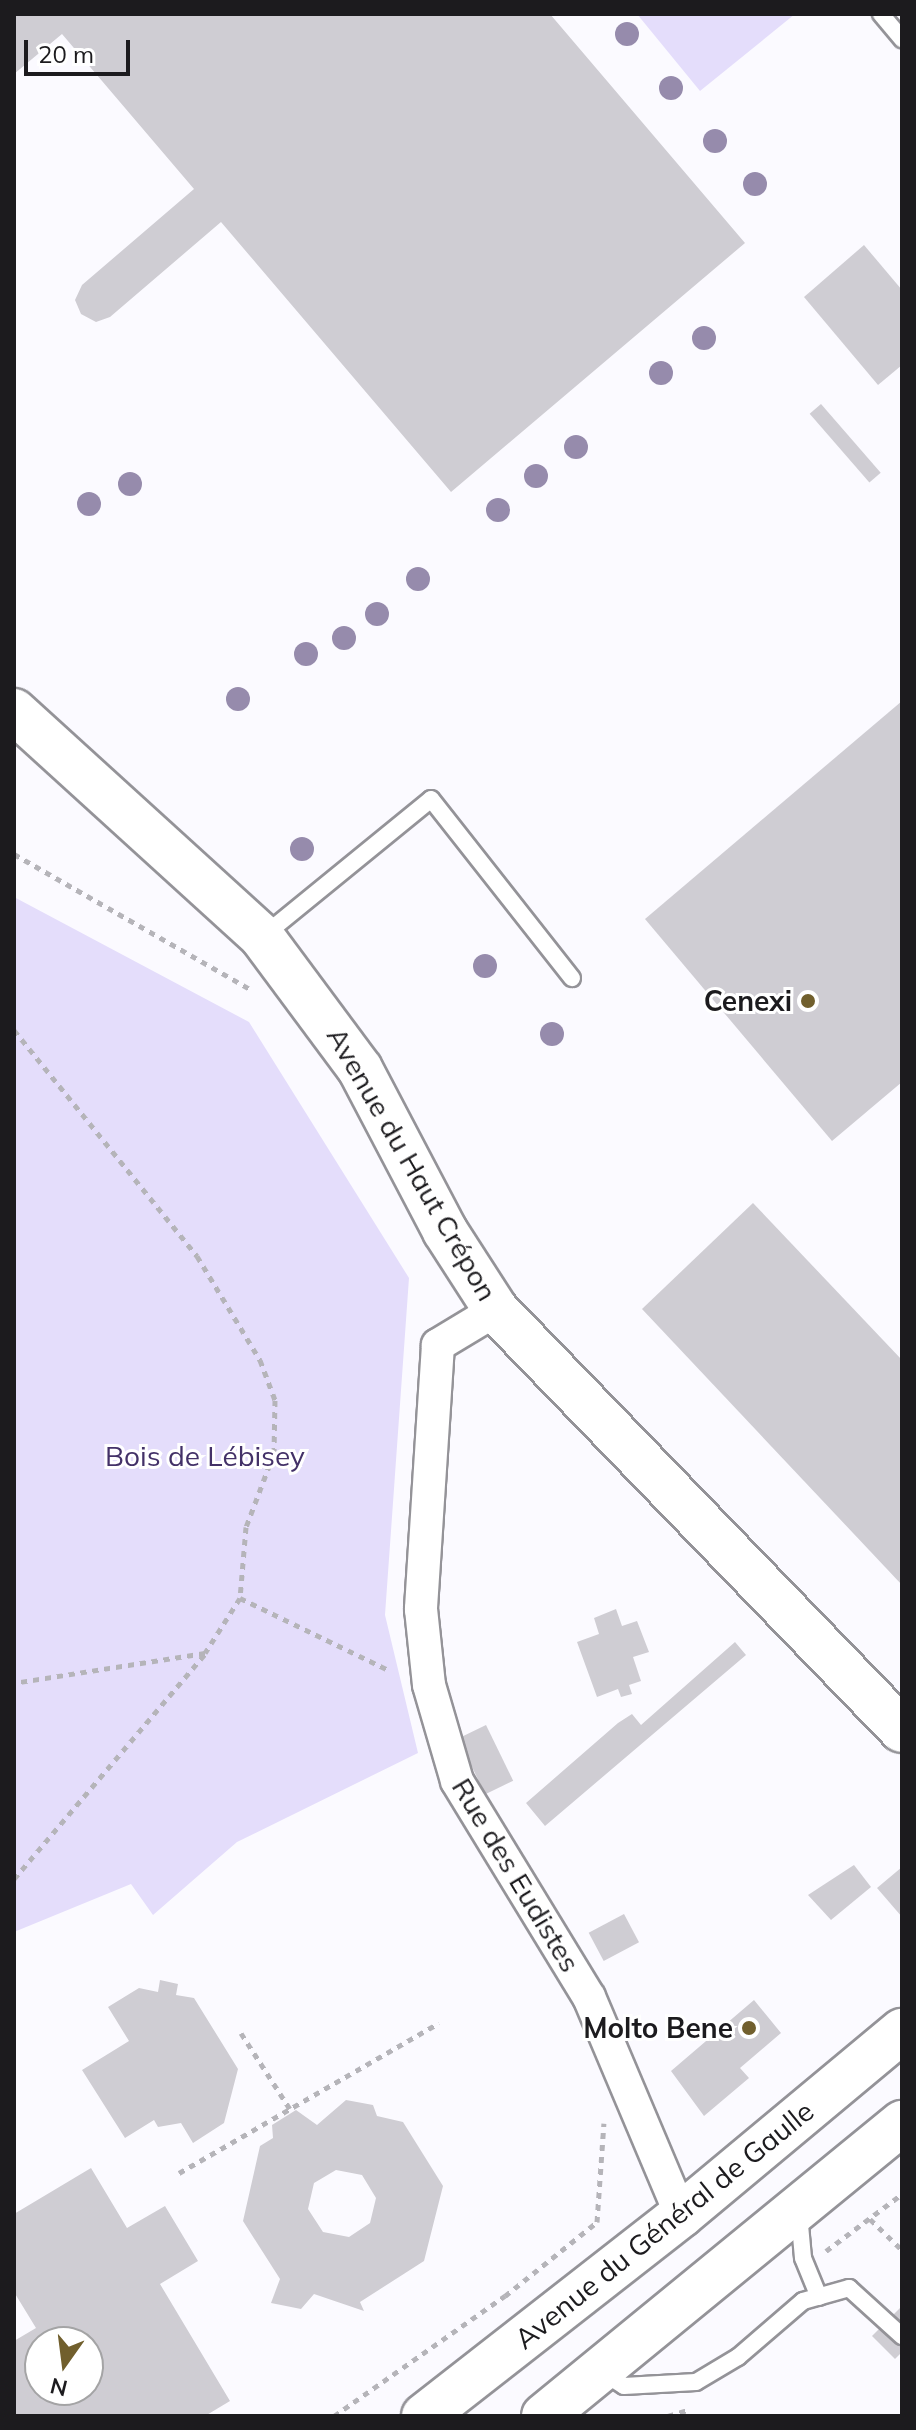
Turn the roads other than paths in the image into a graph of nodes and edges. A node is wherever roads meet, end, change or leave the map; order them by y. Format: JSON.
{"nodes":[{"id":1,"x":881,"y":14,"type":"edge"},
{"id":2,"x":902,"y":39,"type":"edge"},
{"id":3,"x":14,"y":711,"type":"edge"},
{"id":4,"x":262,"y":937,"type":"junction"},
{"id":5,"x":572,"y":978,"type":"dead end"},
{"id":6,"x":496,"y":1310,"type":"junction"},
{"id":7,"x":902,"y":1730,"type":"edge"},
{"id":8,"x":902,"y":2031,"type":"edge"},
{"id":9,"x":902,"y":2123,"type":"edge"},
{"id":10,"x":798,"y":2207,"type":"junction"},
{"id":11,"x":681,"y":2215,"type":"junction"},
{"id":12,"x":819,"y":2297,"type":"junction"},
{"id":13,"x":902,"y":2336,"type":"edge"},
{"id":14,"x":599,"y":2370,"type":"junction"},
{"id":15,"x":424,"y":2416,"type":"edge"},
{"id":16,"x":544,"y":2416,"type":"edge"}],
"edges":[{"from":1,"to":2,"type":"lane"},
{"from":3,"to":4,"type":"street","name":"Avenue du Haut Crépon"},
{"from":4,"to":5,"type":"lane"},
{"from":4,"to":6,"type":"street","name":"Avenue du Haut Crépon"},
{"from":6,"to":7,"type":"street","name":"Avenue du Haut Crépon"},
{"from":6,"to":11,"type":"street","name":"Rue des Eudistes"},
{"from":8,"to":11,"type":"street","name":"Avenue du Général de Gaulle"},
{"from":9,"to":10,"type":"street"},
{"from":10,"to":12,"type":"lane"},
{"from":10,"to":14,"type":"street"},
{"from":11,"to":15,"type":"street","name":"Avenue du Général de Gaulle"},
{"from":12,"to":13,"type":"lane"},
{"from":12,"to":14,"type":"lane"},
{"from":14,"to":16,"type":"street"}]}
